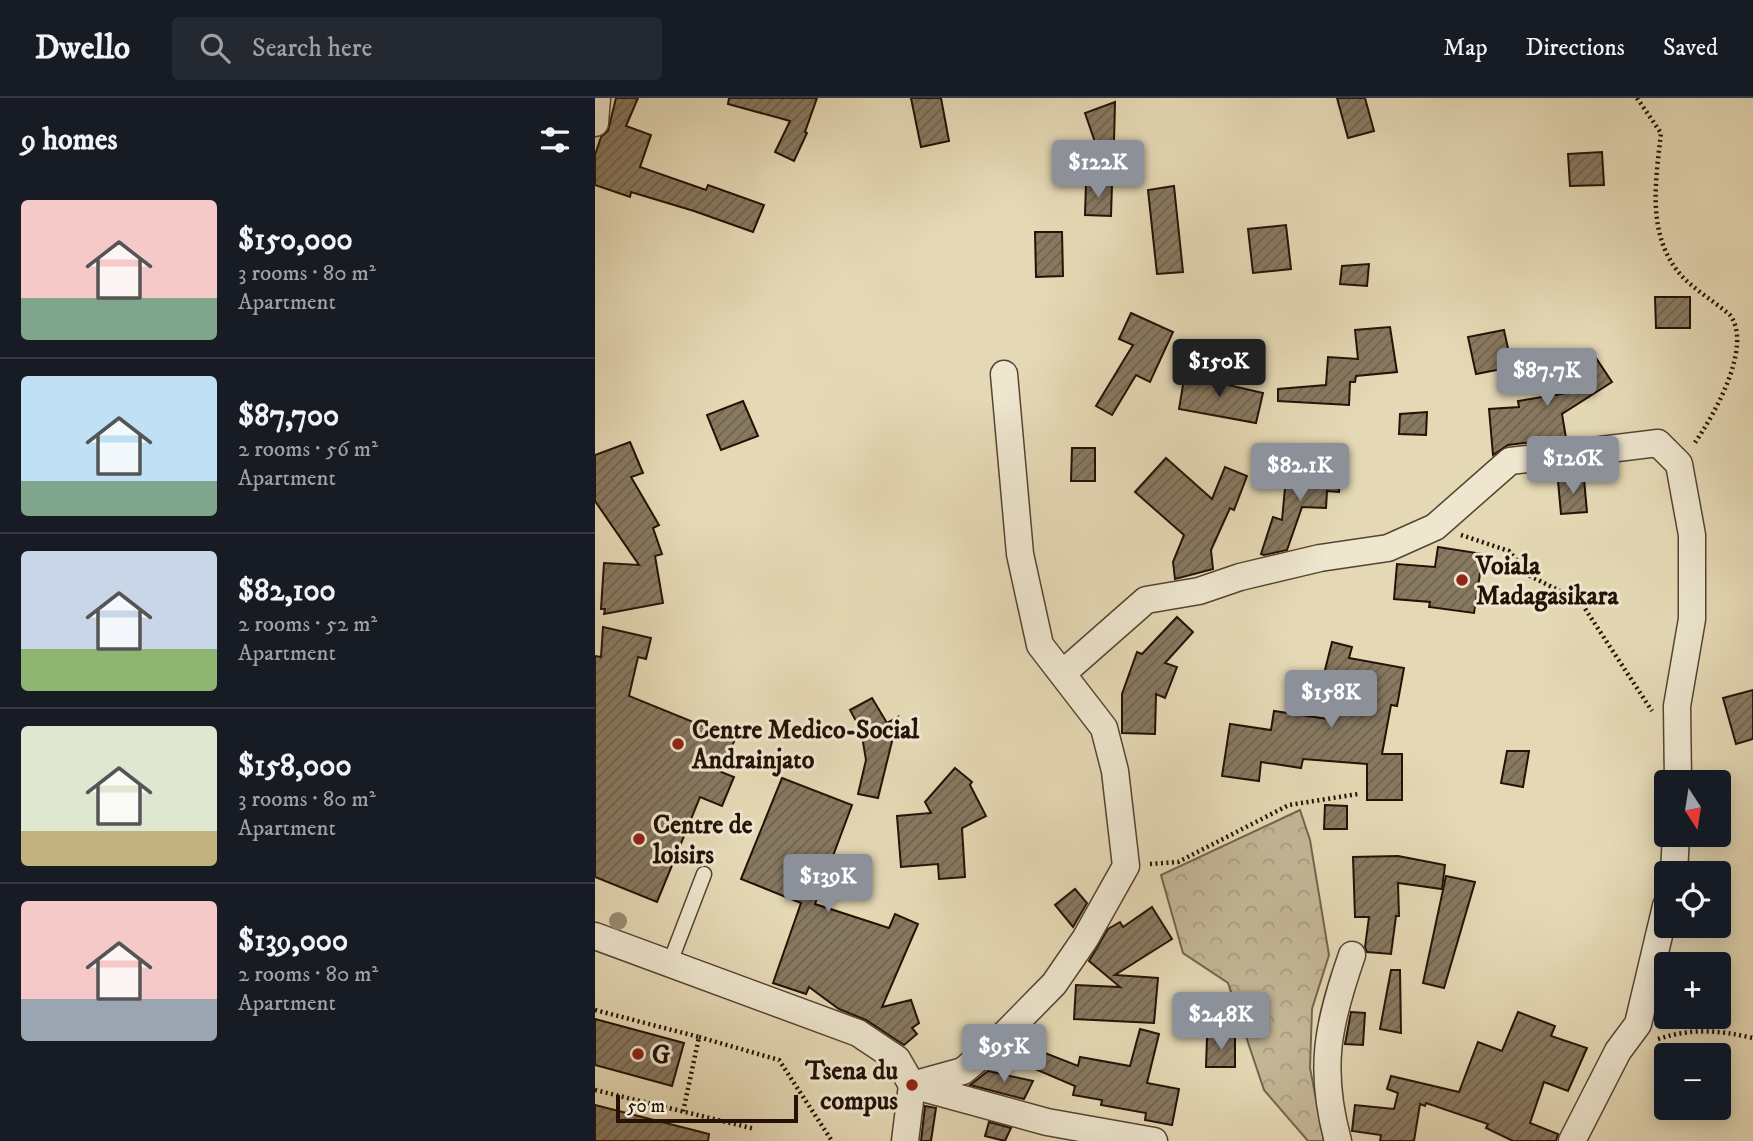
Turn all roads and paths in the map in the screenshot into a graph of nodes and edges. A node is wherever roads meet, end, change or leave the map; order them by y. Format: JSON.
{"nodes":[{"id":1,"x":597,"y":98,"type":"edge"},
{"id":2,"x":1637,"y":98,"type":"edge"},
{"id":3,"x":595,"y":123,"type":"edge"},
{"id":4,"x":1004,"y":374,"type":"dead end"},
{"id":5,"x":1679,"y":464,"type":"junction"},
{"id":6,"x":1435,"y":527,"type":"junction"},
{"id":7,"x":1063,"y":673,"type":"junction"},
{"id":8,"x":1656,"y":718,"type":"dead end"},
{"id":9,"x":1678,"y":770,"type":"edge"},
{"id":10,"x":1358,"y":794,"type":"dead end"},
{"id":11,"x":1126,"y":866,"type":"junction"},
{"id":12,"x":703,"y":874,"type":"dead end"},
{"id":13,"x":595,"y":936,"type":"edge"},
{"id":14,"x":1659,"y":938,"type":"edge"},
{"id":15,"x":1353,"y":955,"type":"dead end"},
{"id":16,"x":669,"y":965,"type":"junction"},
{"id":17,"x":595,"y":1010,"type":"edge"},
{"id":18,"x":699,"y":1037,"type":"junction"},
{"id":19,"x":1753,"y":1038,"type":"edge"},
{"id":20,"x":1618,"y":1051,"type":"junction"},
{"id":21,"x":912,"y":1085,"type":"junction"},
{"id":22,"x":595,"y":1090,"type":"edge"},
{"id":23,"x":683,"y":1112,"type":"junction"},
{"id":24,"x":755,"y":1129,"type":"dead end"},
{"id":25,"x":832,"y":1141,"type":"edge"},
{"id":26,"x":905,"y":1141,"type":"edge"},
{"id":27,"x":1154,"y":1141,"type":"edge"},
{"id":28,"x":1338,"y":1141,"type":"edge"},
{"id":29,"x":1572,"y":1141,"type":"edge"}],
"edges":[{"from":1,"to":3,"type":"street"},
{"from":2,"to":5,"type":"path"},
{"from":4,"to":7,"type":"street"},
{"from":5,"to":6,"type":"street"},
{"from":5,"to":9,"type":"street"},
{"from":6,"to":7,"type":"street"},
{"from":6,"to":8,"type":"path"},
{"from":7,"to":11,"type":"street"},
{"from":10,"to":11,"type":"path"},
{"from":11,"to":21,"type":"street"},
{"from":12,"to":16,"type":"lane"},
{"from":13,"to":16,"type":"street"},
{"from":14,"to":20,"type":"street"},
{"from":15,"to":28,"type":"street"},
{"from":16,"to":21,"type":"street"},
{"from":17,"to":18,"type":"path"},
{"from":18,"to":23,"type":"path"},
{"from":18,"to":25,"type":"path"},
{"from":19,"to":20,"type":"path"},
{"from":20,"to":29,"type":"street"},
{"from":21,"to":26,"type":"street"},
{"from":21,"to":27,"type":"street"},
{"from":22,"to":23,"type":"path"},
{"from":23,"to":24,"type":"path"}]}
